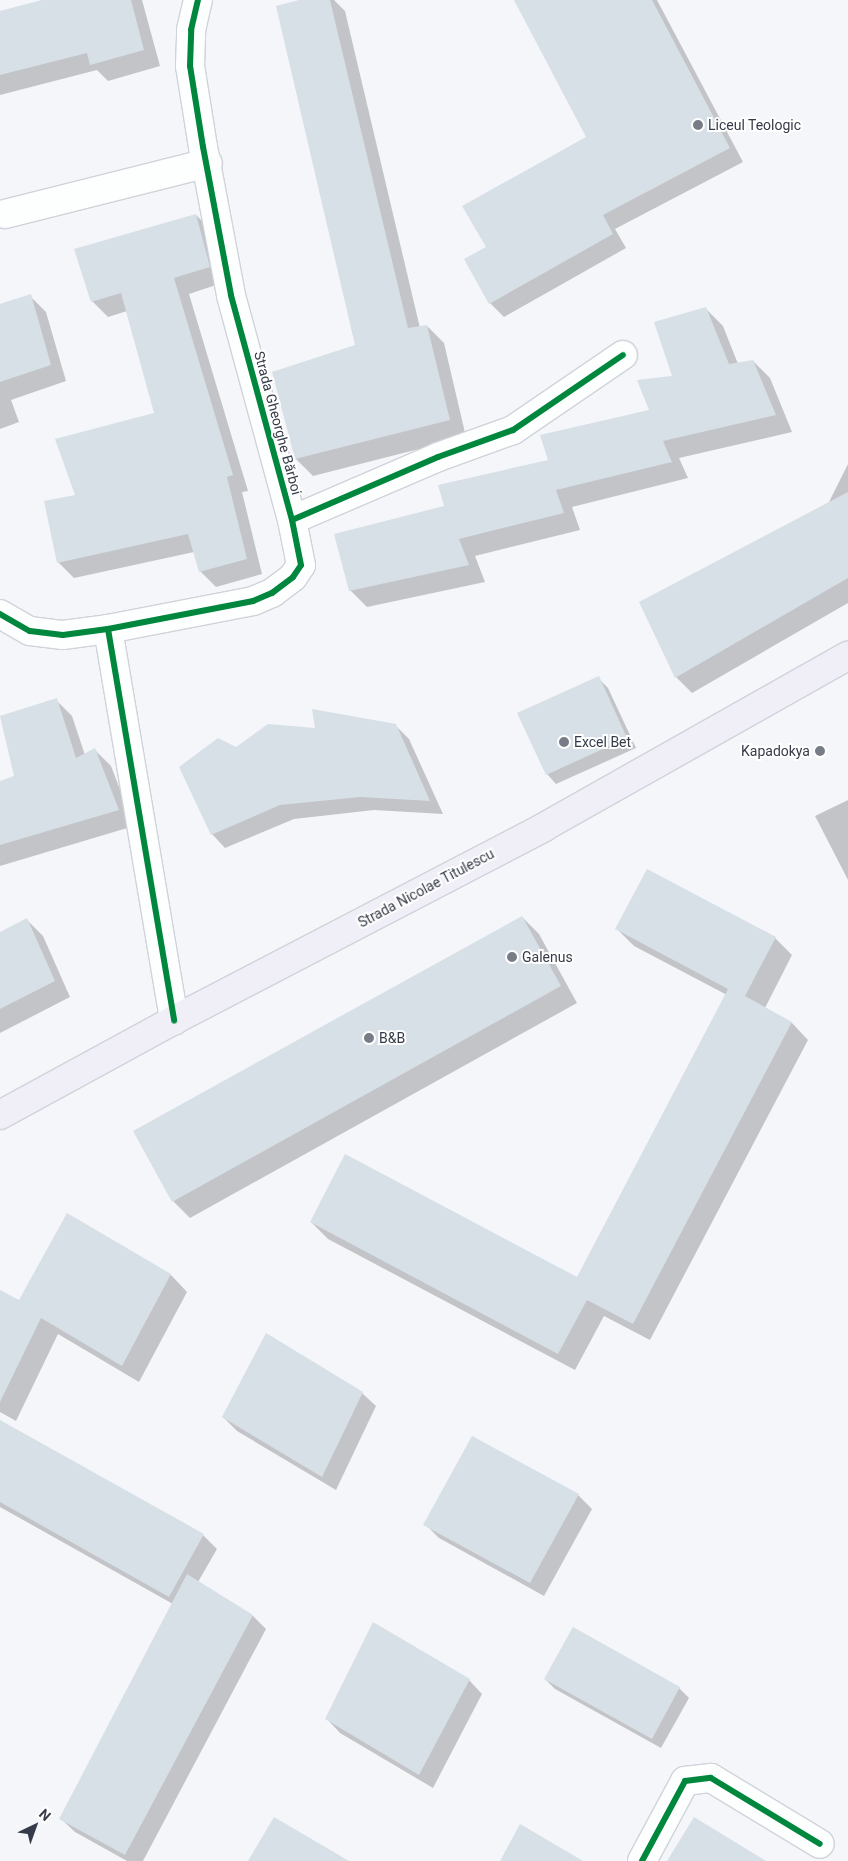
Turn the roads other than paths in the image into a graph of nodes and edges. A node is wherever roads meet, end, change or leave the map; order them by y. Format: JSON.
{"nodes":[{"id":1,"x":198,"y":0,"type":"edge"},
{"id":2,"x":208,"y":163,"type":"junction"},
{"id":3,"x":5,"y":214,"type":"dead end"},
{"id":4,"x":623,"y":355,"type":"dead end"},
{"id":5,"x":292,"y":520,"type":"junction"},
{"id":6,"x":0,"y":614,"type":"edge"},
{"id":7,"x":108,"y":629,"type":"junction"},
{"id":8,"x":848,"y":656,"type":"edge"},
{"id":9,"x":174,"y":1020,"type":"junction"},
{"id":10,"x":0,"y":1115,"type":"edge"},
{"id":11,"x":820,"y":1844,"type":"dead end"},
{"id":12,"x":642,"y":1861,"type":"edge"}],
"edges":[{"from":1,"to":2,"type":"street","name":"Strada Gheorghe Bărboi"},
{"from":2,"to":3,"type":"street"},
{"from":2,"to":5,"type":"street","name":"Strada Gheorghe Bărboi"},
{"from":4,"to":5,"type":"street"},
{"from":5,"to":7,"type":"street","name":"Strada Gheorghe Bărboi"},
{"from":6,"to":7,"type":"street","name":"Strada Gheorghe Bărboi"},
{"from":7,"to":9,"type":"street"},
{"from":8,"to":9,"type":"main road","name":"Strada Nicolae Titulescu"},
{"from":9,"to":10,"type":"main road","name":"Strada Nicolae Titulescu"},
{"from":11,"to":12,"type":"street"}]}
